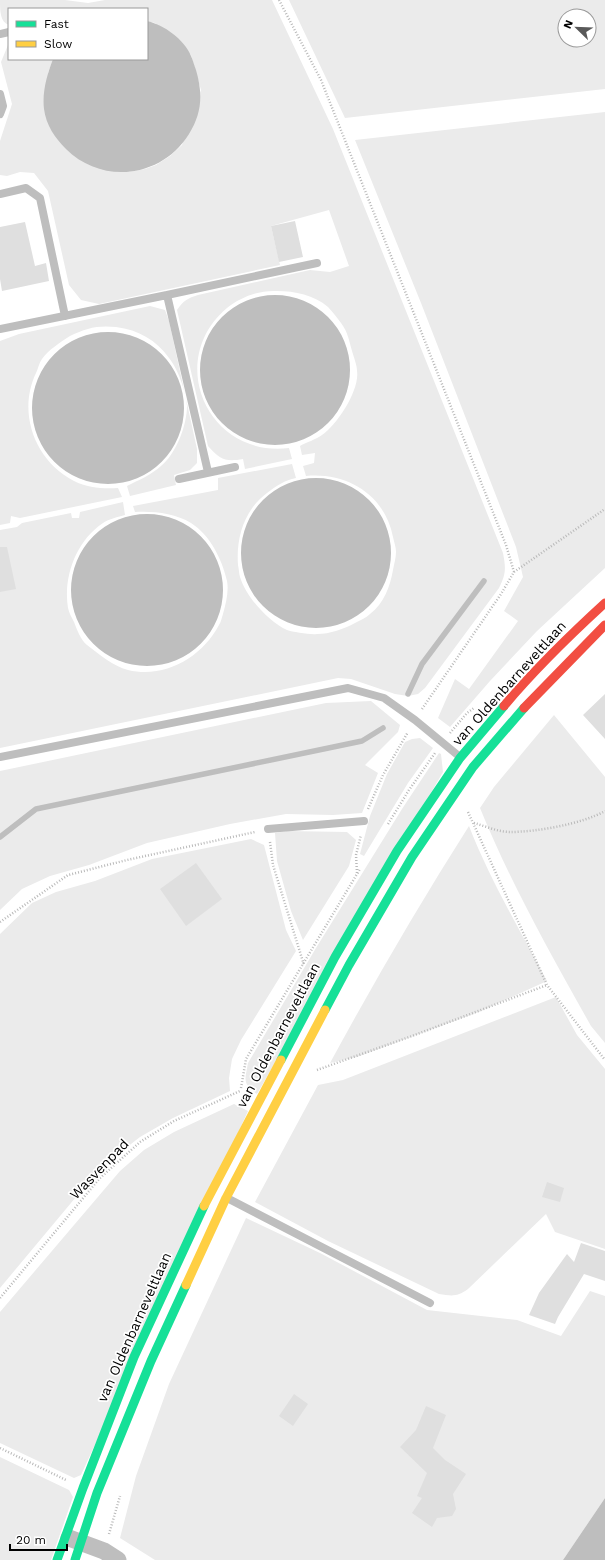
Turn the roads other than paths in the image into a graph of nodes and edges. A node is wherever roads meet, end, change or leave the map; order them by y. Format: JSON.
{"nodes":[{"id":1,"x":0,"y":94,"type":"edge"},
{"id":2,"x":0,"y":114,"type":"edge"},
{"id":3,"x":0,"y":194,"type":"edge"},
{"id":4,"x":317,"y":263,"type":"dead end"},
{"id":5,"x":167,"y":296,"type":"junction"},
{"id":6,"x":65,"y":316,"type":"junction"},
{"id":7,"x":0,"y":329,"type":"edge"},
{"id":8,"x":235,"y":466,"type":"dead end"},
{"id":9,"x":208,"y":472,"type":"junction"},
{"id":10,"x":179,"y":479,"type":"dead end"},
{"id":11,"x":605,"y":603,"type":"edge"},
{"id":12,"x":605,"y":625,"type":"edge"},
{"id":13,"x":0,"y":757,"type":"edge"},
{"id":14,"x":460,"y":758,"type":"junction"},
{"id":15,"x":473,"y":767,"type":"junction"},
{"id":16,"x":364,"y":821,"type":"road end"},
{"id":17,"x":268,"y":829,"type":"road end"},
{"id":18,"x":212,"y":1190,"type":"junction"},
{"id":19,"x":226,"y":1198,"type":"junction"},
{"id":20,"x":430,"y":1303,"type":"dead end"},
{"id":21,"x":65,"y":1537,"type":"junction"},
{"id":22,"x":81,"y":1542,"type":"junction"},
{"id":23,"x":111,"y":1556,"type":"edge"},
{"id":24,"x":57,"y":1560,"type":"edge"},
{"id":25,"x":75,"y":1560,"type":"edge"}],
"edges":[{"from":1,"to":2,"type":"lane"},
{"from":3,"to":6,"type":"lane"},
{"from":4,"to":5,"type":"lane"},
{"from":5,"to":6,"type":"lane"},
{"from":5,"to":9,"type":"lane"},
{"from":6,"to":7,"type":"lane"},
{"from":8,"to":9,"type":"lane"},
{"from":9,"to":10,"type":"lane"},
{"from":11,"to":14,"type":"main road","name":"van Oldenbarneveltlaan"},
{"from":12,"to":15,"type":"main road","name":"van Oldenbarneveltlaan"},
{"from":13,"to":14,"type":"lane"},
{"from":14,"to":15,"type":"lane"},
{"from":14,"to":18,"type":"main road","name":"van Oldenbarneveltlaan"},
{"from":15,"to":19,"type":"main road","name":"van Oldenbarneveltlaan"},
{"from":16,"to":17,"type":"lane"},
{"from":18,"to":19,"type":"lane"},
{"from":18,"to":21,"type":"main road","name":"van Oldenbarneveltlaan"},
{"from":19,"to":20,"type":"lane"},
{"from":19,"to":22,"type":"main road","name":"van Oldenbarneveltlaan"},
{"from":21,"to":22,"type":"street"},
{"from":21,"to":24,"type":"main road","name":"van Oldenbarneveltlaan"},
{"from":22,"to":23,"type":"street"},
{"from":22,"to":25,"type":"main road","name":"van Oldenbarneveltlaan"}]}
